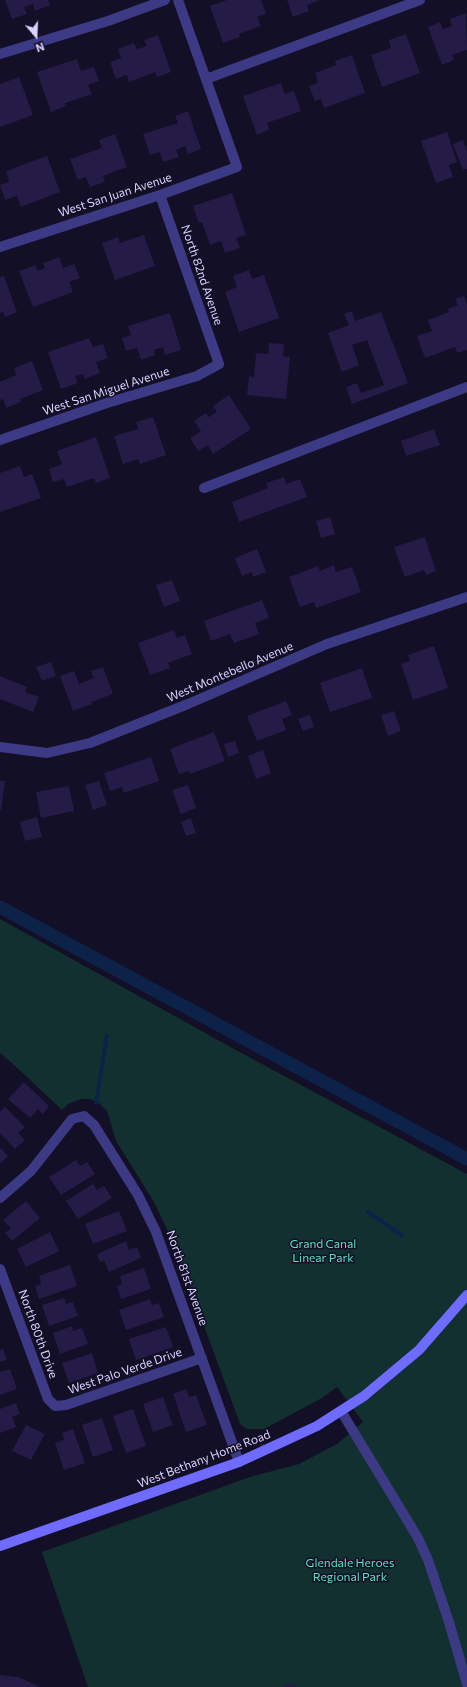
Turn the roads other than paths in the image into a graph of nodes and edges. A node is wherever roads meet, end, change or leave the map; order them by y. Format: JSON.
{"nodes":[{"id":1,"x":165,"y":0,"type":"edge"},
{"id":2,"x":178,"y":0,"type":"edge"},
{"id":3,"x":420,"y":0,"type":"edge"},
{"id":4,"x":0,"y":54,"type":"edge"},
{"id":5,"x":206,"y":79,"type":"junction"},
{"id":6,"x":160,"y":195,"type":"junction"},
{"id":7,"x":0,"y":247,"type":"edge"},
{"id":8,"x":219,"y":364,"type":"joint"},
{"id":9,"x":467,"y":387,"type":"edge"},
{"id":10,"x":0,"y":440,"type":"edge"},
{"id":11,"x":204,"y":488,"type":"dead end"},
{"id":12,"x":467,"y":597,"type":"edge"},
{"id":13,"x":0,"y":747,"type":"edge"},
{"id":14,"x":0,"y":1198,"type":"edge"},
{"id":15,"x":0,"y":1269,"type":"edge"},
{"id":16,"x":467,"y":1295,"type":"edge"},
{"id":17,"x":202,"y":1358,"type":"junction"},
{"id":18,"x":55,"y":1406,"type":"joint"},
{"id":19,"x":341,"y":1411,"type":"junction"},
{"id":20,"x":239,"y":1462,"type":"junction"},
{"id":21,"x":0,"y":1546,"type":"edge"},
{"id":22,"x":467,"y":1684,"type":"edge"}],
"edges":[{"from":1,"to":4,"type":"street"},
{"from":2,"to":5,"type":"street"},
{"from":3,"to":5,"type":"street"},
{"from":5,"to":6,"type":"street","name":"West San Juan Avenue"},
{"from":6,"to":7,"type":"street","name":"West San Juan Avenue"},
{"from":6,"to":8,"type":"street","name":"North 82nd Avenue"},
{"from":8,"to":10,"type":"street","name":"West San Miguel Avenue"},
{"from":9,"to":11,"type":"street"},
{"from":12,"to":13,"type":"street","name":"West Montebello Avenue"},
{"from":14,"to":17,"type":"street","name":"North 81st Avenue"},
{"from":15,"to":18,"type":"street","name":"North 80th Drive"},
{"from":16,"to":19,"type":"main road","name":"West Bethany Home Road"},
{"from":17,"to":18,"type":"street","name":"West Palo Verde Drive"},
{"from":17,"to":20,"type":"street","name":"North 81st Avenue"},
{"from":19,"to":20,"type":"main road","name":"West Bethany Home Road"},
{"from":19,"to":22,"type":"street"},
{"from":20,"to":21,"type":"main road","name":"West Bethany Home Road"}]}
